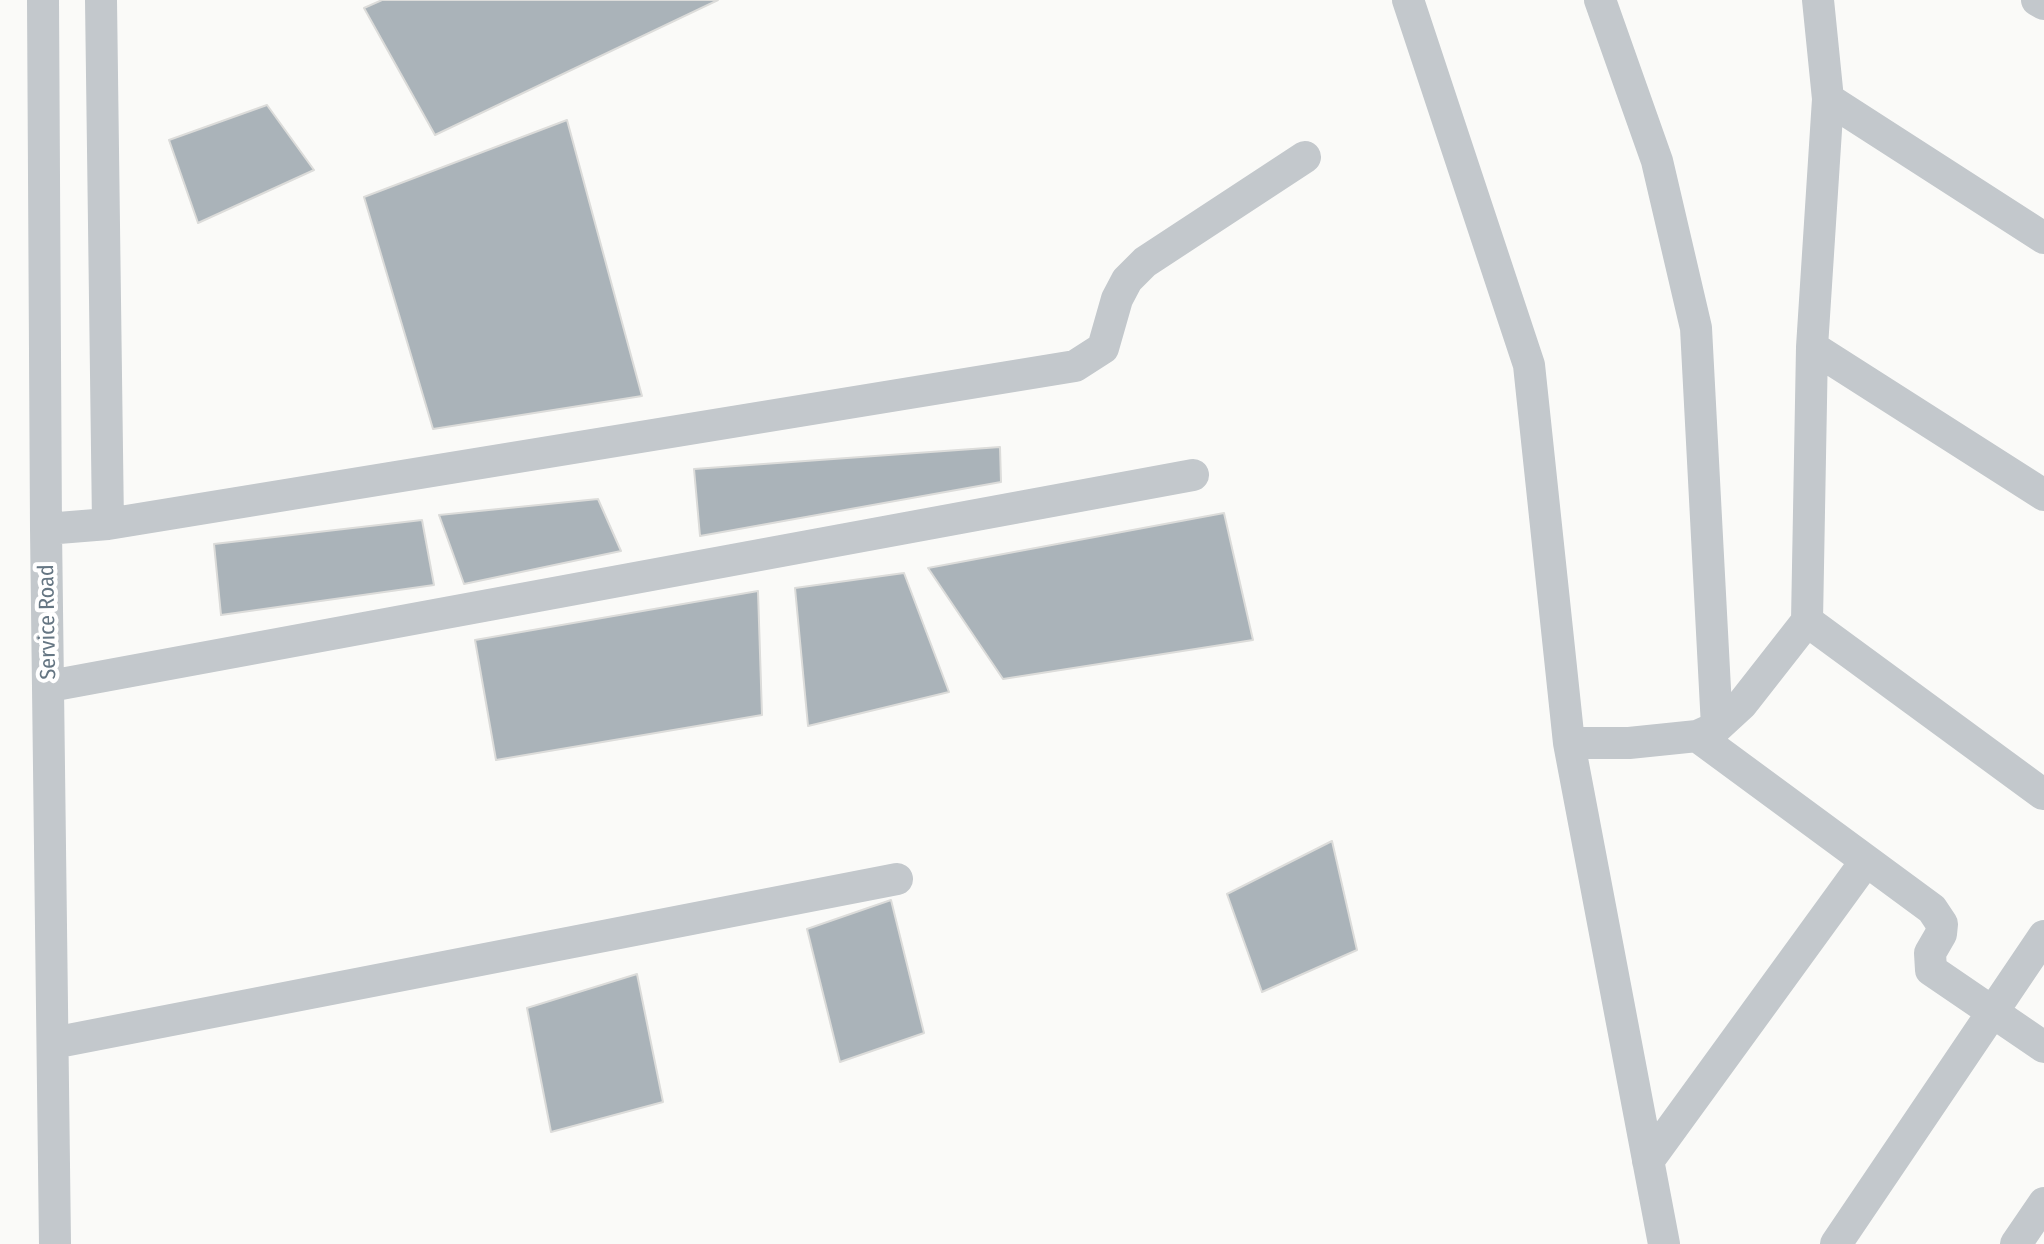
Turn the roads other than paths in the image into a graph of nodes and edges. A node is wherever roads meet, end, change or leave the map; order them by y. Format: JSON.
{"nodes":[{"id":1,"x":43,"y":0,"type":"edge"},
{"id":2,"x":101,"y":0,"type":"edge"},
{"id":3,"x":1408,"y":0,"type":"edge"},
{"id":4,"x":1600,"y":0,"type":"edge"},
{"id":5,"x":1818,"y":0,"type":"edge"},
{"id":6,"x":2037,"y":0,"type":"edge"},
{"id":7,"x":2044,"y":4,"type":"edge"},
{"id":8,"x":1828,"y":99,"type":"junction"},
{"id":9,"x":1305,"y":157,"type":"dead end"},
{"id":10,"x":2044,"y":238,"type":"edge"},
{"id":11,"x":1812,"y":347,"type":"junction"},
{"id":12,"x":1193,"y":475,"type":"dead end"},
{"id":13,"x":2044,"y":495,"type":"edge"},
{"id":14,"x":108,"y":524,"type":"junction"},
{"id":15,"x":46,"y":529,"type":"junction"},
{"id":16,"x":1807,"y":621,"type":"junction"},
{"id":17,"x":50,"y":686,"type":"junction"},
{"id":18,"x":1707,"y":732,"type":"junction"},
{"id":19,"x":1569,"y":743,"type":"junction"},
{"id":20,"x":2043,"y":794,"type":"edge"},
{"id":21,"x":1866,"y":861,"type":"junction"},
{"id":22,"x":897,"y":879,"type":"dead end"},
{"id":23,"x":2044,"y":936,"type":"edge"},
{"id":24,"x":1993,"y":1012,"type":"junction"},
{"id":25,"x":53,"y":1043,"type":"junction"},
{"id":26,"x":2044,"y":1047,"type":"edge"},
{"id":27,"x":1648,"y":1161,"type":"junction"},
{"id":28,"x":2044,"y":1203,"type":"edge"},
{"id":29,"x":55,"y":1244,"type":"edge"},
{"id":30,"x":1664,"y":1244,"type":"edge"},
{"id":31,"x":1836,"y":1244,"type":"edge"},
{"id":32,"x":2016,"y":1244,"type":"edge"}],
"edges":[{"from":1,"to":15,"type":"street","name":"Service Road"},
{"from":2,"to":14,"type":"street"},
{"from":3,"to":19,"type":"street"},
{"from":4,"to":18,"type":"street"},
{"from":5,"to":8,"type":"street"},
{"from":6,"to":7,"type":"street"},
{"from":8,"to":10,"type":"street"},
{"from":8,"to":11,"type":"street"},
{"from":9,"to":14,"type":"street"},
{"from":11,"to":13,"type":"street"},
{"from":11,"to":16,"type":"street"},
{"from":12,"to":17,"type":"street"},
{"from":14,"to":15,"type":"street"},
{"from":15,"to":17,"type":"street","name":"Service Road"},
{"from":16,"to":18,"type":"street"},
{"from":16,"to":20,"type":"street"},
{"from":17,"to":25,"type":"street","name":"Service Road"},
{"from":18,"to":19,"type":"street"},
{"from":18,"to":21,"type":"street"},
{"from":19,"to":27,"type":"street"},
{"from":21,"to":24,"type":"street"},
{"from":21,"to":27,"type":"street"},
{"from":22,"to":25,"type":"street"},
{"from":23,"to":24,"type":"street"},
{"from":24,"to":26,"type":"street"},
{"from":24,"to":31,"type":"street"},
{"from":25,"to":29,"type":"street","name":"Service Road"},
{"from":27,"to":30,"type":"street"},
{"from":28,"to":32,"type":"street"}]}
